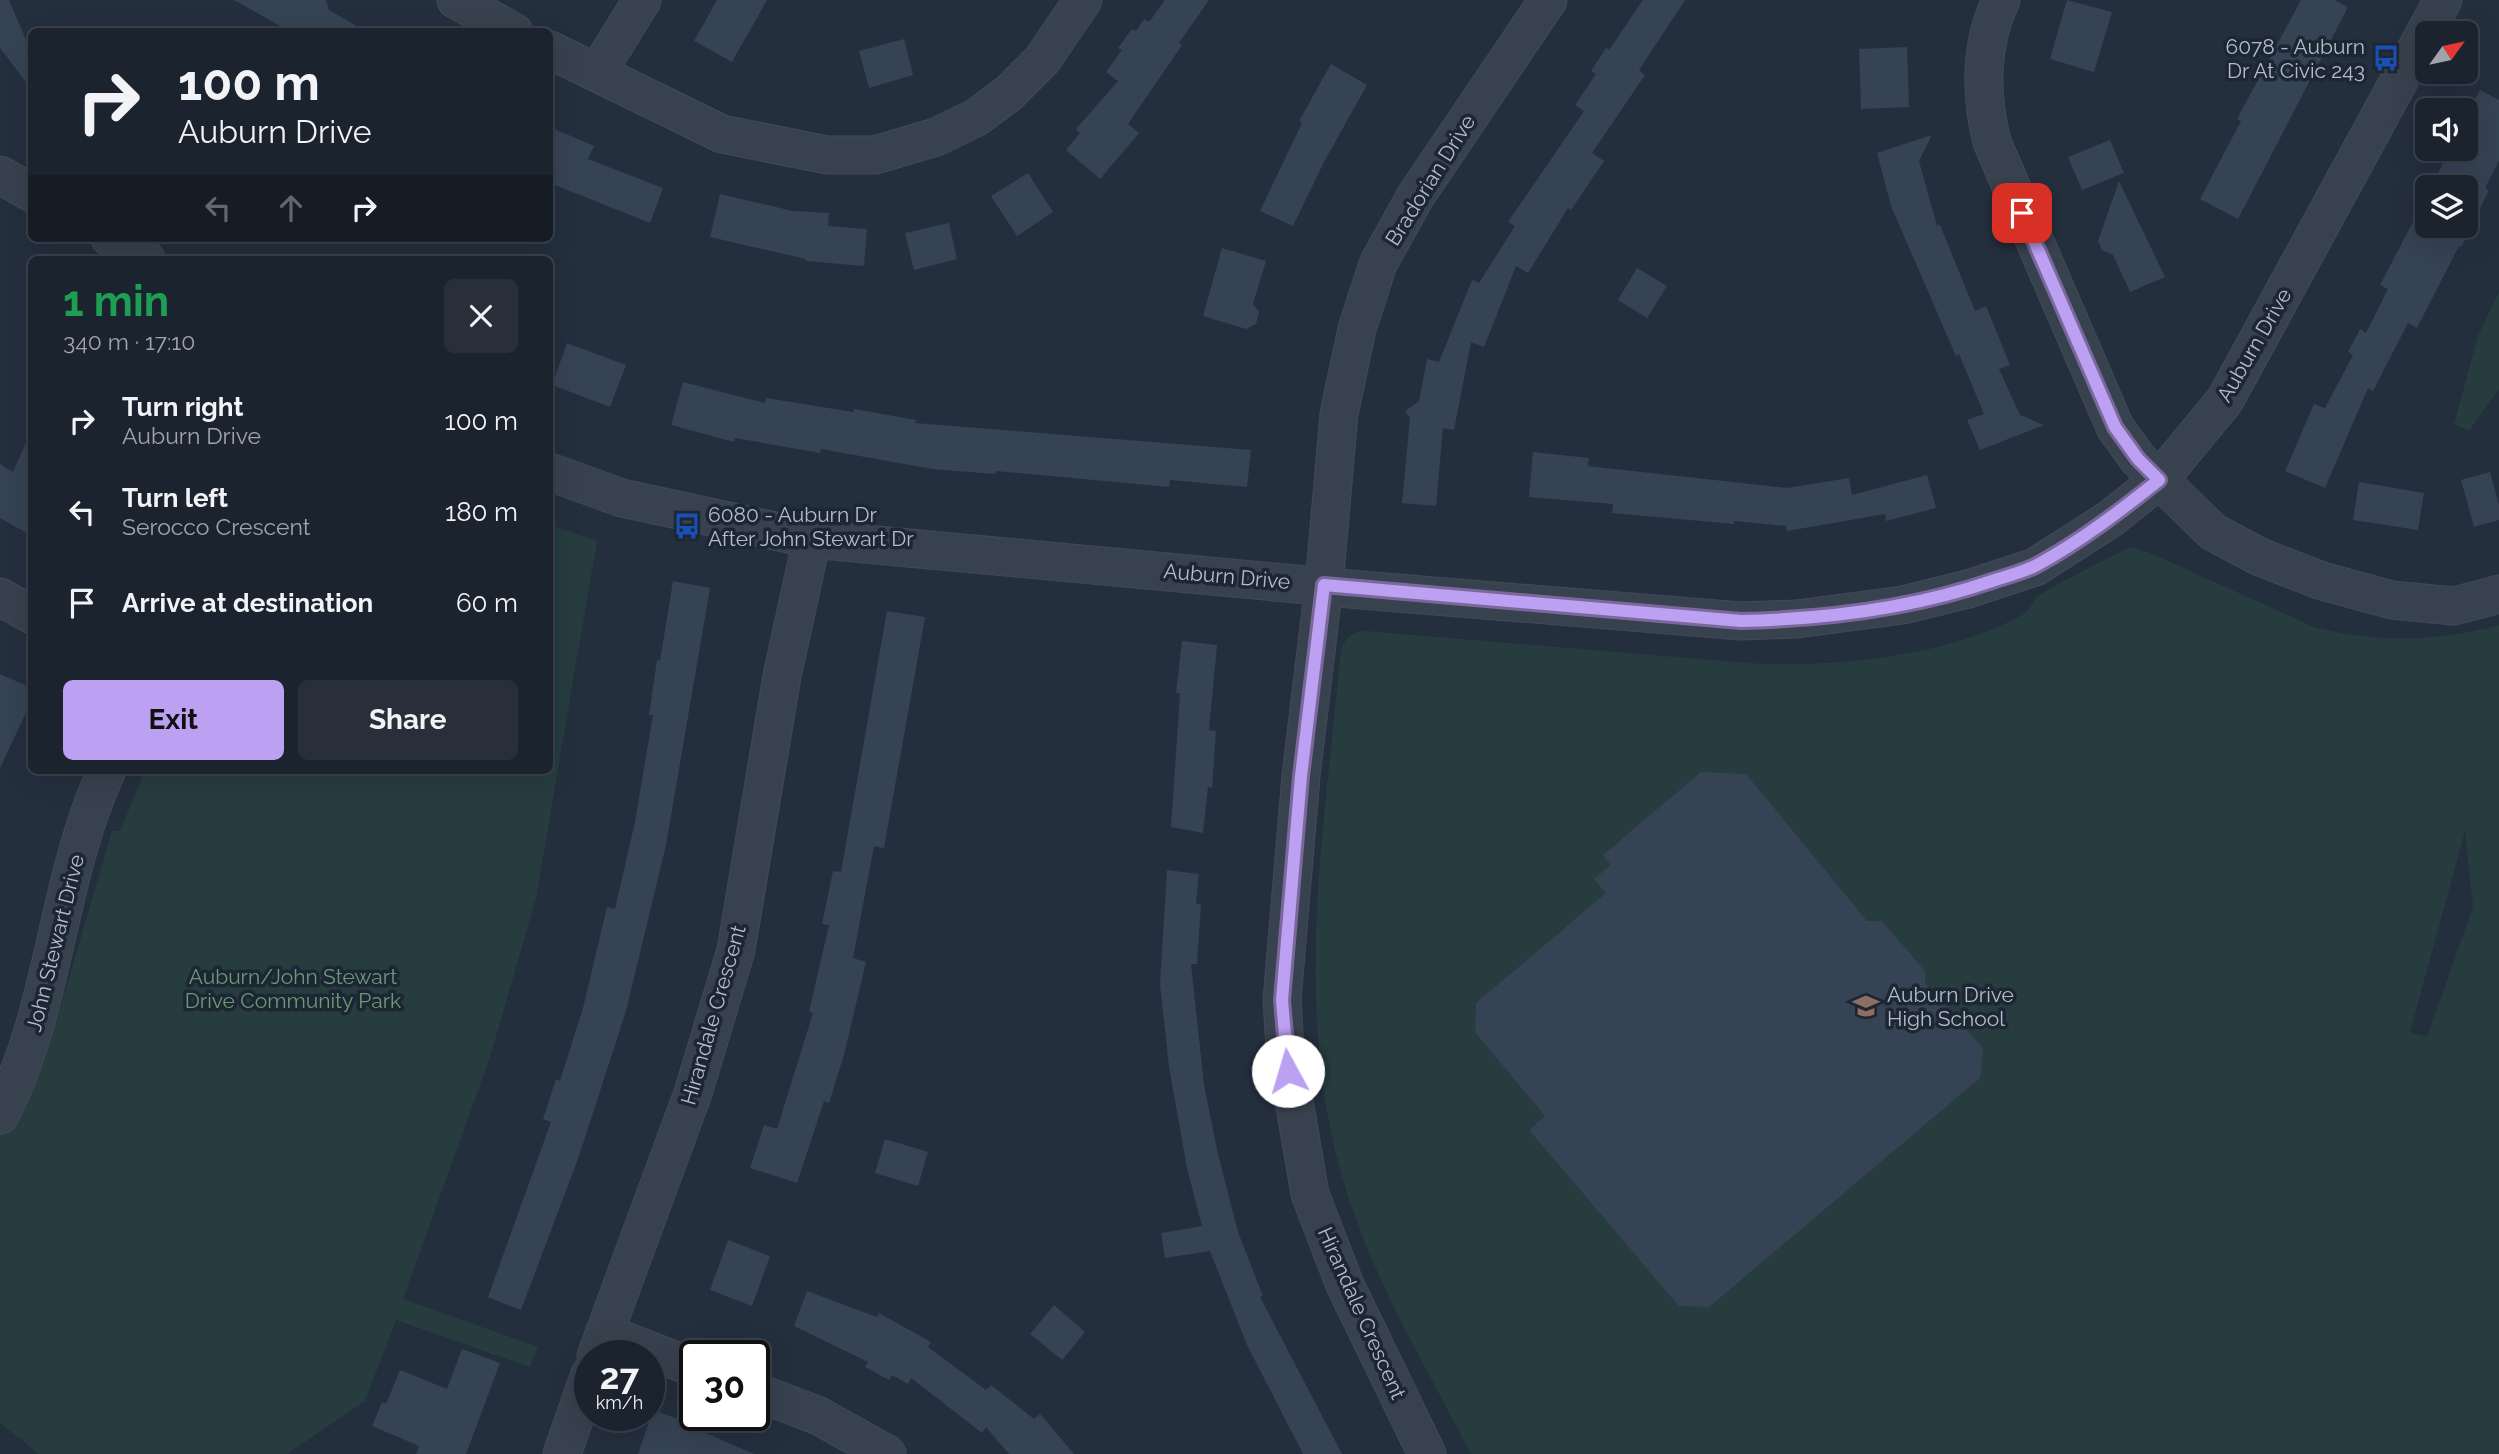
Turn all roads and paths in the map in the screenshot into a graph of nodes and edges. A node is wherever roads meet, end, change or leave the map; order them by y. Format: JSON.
{"nodes":[{"id":1,"x":456,"y":0,"type":"edge"},
{"id":2,"x":642,"y":0,"type":"edge"},
{"id":3,"x":1083,"y":0,"type":"edge"},
{"id":4,"x":1548,"y":0,"type":"edge"},
{"id":5,"x":2001,"y":0,"type":"edge"},
{"id":6,"x":2443,"y":0,"type":"edge"},
{"id":7,"x":507,"y":28,"type":"edge"},
{"id":8,"x":553,"y":51,"type":"edge"},
{"id":9,"x":597,"y":73,"type":"junction"},
{"id":10,"x":0,"y":175,"type":"edge"},
{"id":11,"x":28,"y":191,"type":"edge"},
{"id":12,"x":117,"y":242,"type":"edge"},
{"id":13,"x":141,"y":256,"type":"edge"},
{"id":14,"x":553,"y":473,"type":"edge"},
{"id":15,"x":2159,"y":480,"type":"junction"},
{"id":16,"x":812,"y":539,"type":"junction"},
{"id":17,"x":1324,"y":585,"type":"junction"},
{"id":18,"x":2499,"y":594,"type":"edge"},
{"id":19,"x":0,"y":597,"type":"edge"},
{"id":20,"x":28,"y":613,"type":"edge"},
{"id":21,"x":105,"y":774,"type":"edge"},
{"id":22,"x":2,"y":1107,"type":"edge"},
{"id":23,"x":602,"y":1340,"type":"edge"},
{"id":24,"x":770,"y":1397,"type":"edge"},
{"id":25,"x":574,"y":1420,"type":"edge"},
{"id":26,"x":562,"y":1454,"type":"edge"},
{"id":27,"x":887,"y":1454,"type":"edge"},
{"id":28,"x":1427,"y":1454,"type":"edge"}],
"edges":[{"from":1,"to":7,"type":"street"},
{"from":2,"to":9,"type":"street"},
{"from":3,"to":9,"type":"street"},
{"from":4,"to":17,"type":"street","name":"Bradorian Drive"},
{"from":5,"to":15,"type":"street"},
{"from":6,"to":15,"type":"street","name":"Auburn Drive"},
{"from":8,"to":9,"type":"street"},
{"from":10,"to":11,"type":"street"},
{"from":12,"to":13,"type":"street"},
{"from":14,"to":16,"type":"street","name":"Auburn Drive"},
{"from":15,"to":17,"type":"street","name":"Auburn Drive"},
{"from":15,"to":18,"type":"street"},
{"from":16,"to":17,"type":"street","name":"Auburn Drive"},
{"from":16,"to":23,"type":"street","name":"Hirandale Crescent"},
{"from":17,"to":28,"type":"street","name":"Hirandale Crescent"},
{"from":19,"to":20,"type":"street"},
{"from":21,"to":22,"type":"street","name":"John Stewart Drive"},
{"from":24,"to":27,"type":"street"},
{"from":25,"to":26,"type":"street"}]}
